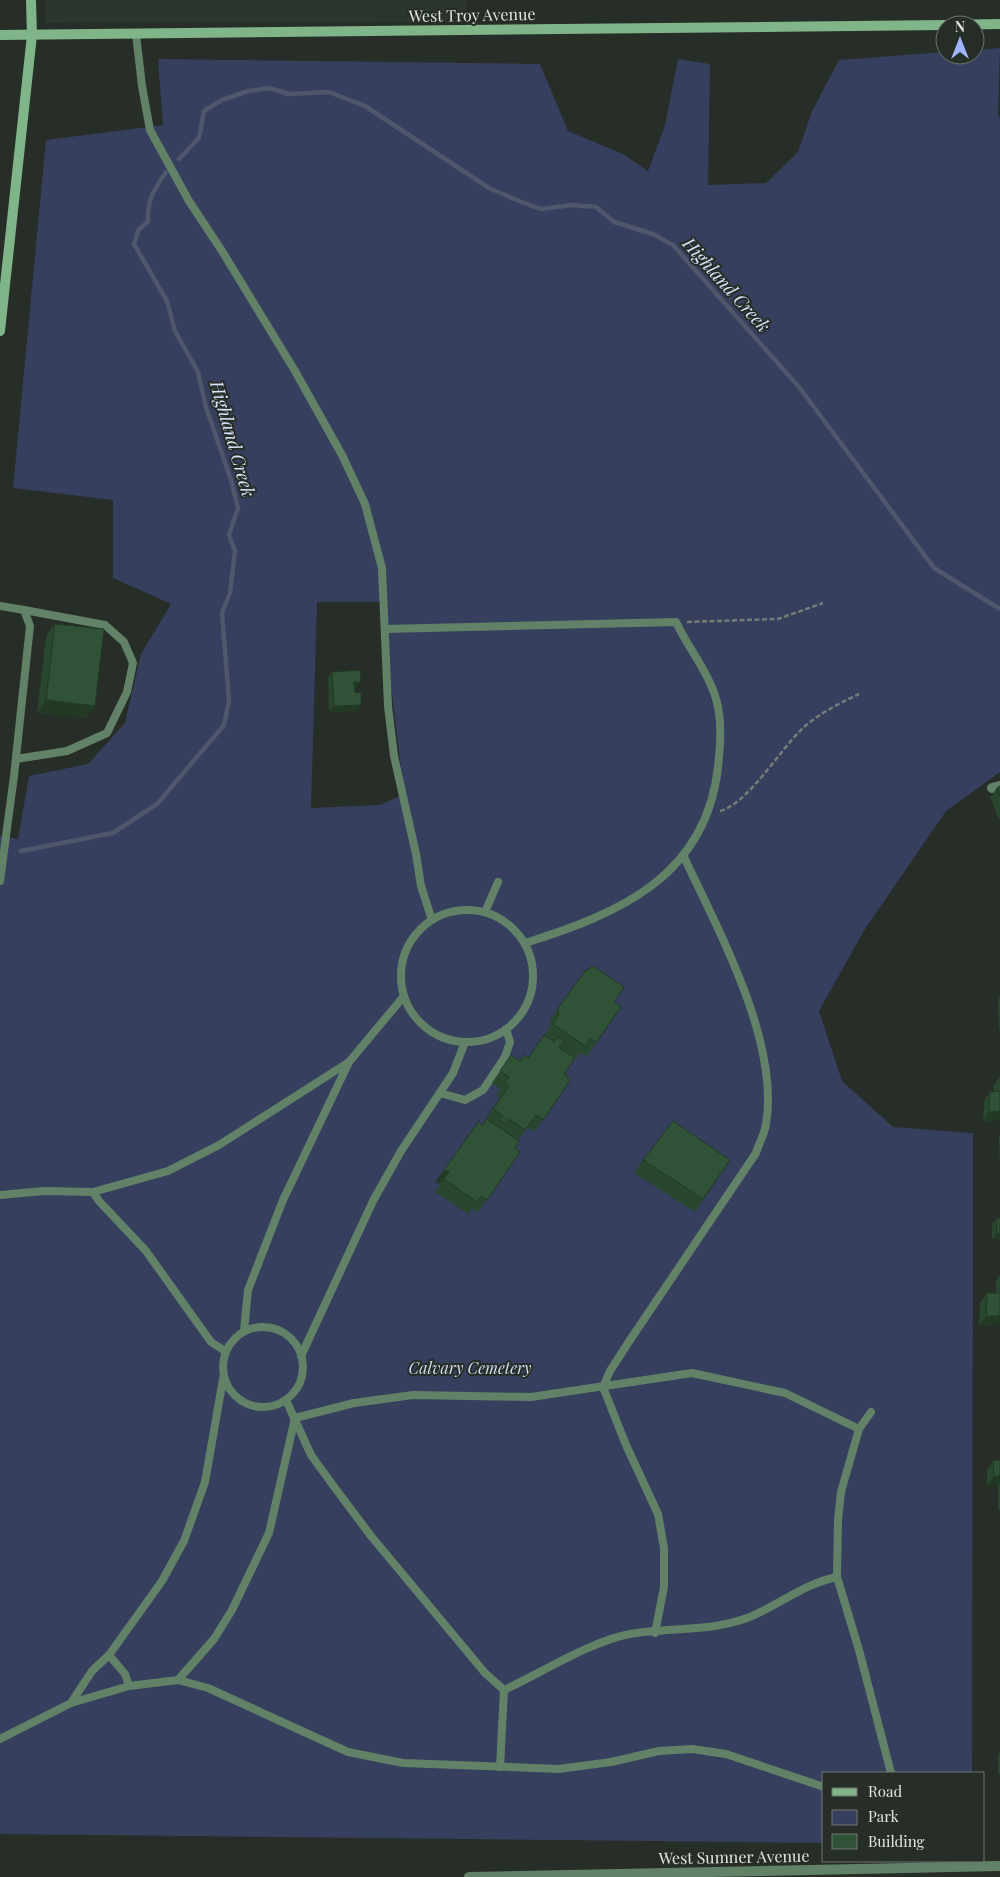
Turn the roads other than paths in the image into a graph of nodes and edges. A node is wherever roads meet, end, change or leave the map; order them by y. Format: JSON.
{"nodes":[{"id":1,"x":31,"y":0,"type":"edge"},
{"id":2,"x":985,"y":24,"type":"edge"},
{"id":3,"x":1000,"y":24,"type":"edge"},
{"id":4,"x":935,"y":25,"type":"edge"},
{"id":5,"x":32,"y":34,"type":"junction"},
{"id":6,"x":136,"y":34,"type":"junction"},
{"id":7,"x":0,"y":35,"type":"edge"},
{"id":8,"x":0,"y":331,"type":"edge"},
{"id":9,"x":0,"y":606,"type":"edge"},
{"id":10,"x":24,"y":610,"type":"junction"},
{"id":11,"x":385,"y":629,"type":"junction"},
{"id":12,"x":16,"y":759,"type":"junction"},
{"id":13,"x":684,"y":857,"type":"junction"},
{"id":14,"x":0,"y":881,"type":"edge"},
{"id":15,"x":498,"y":882,"type":"dead end"},
{"id":16,"x":485,"y":912,"type":"junction"},
{"id":17,"x":432,"y":920,"type":"junction"},
{"id":18,"x":525,"y":943,"type":"junction"},
{"id":19,"x":404,"y":996,"type":"junction"},
{"id":20,"x":506,"y":1029,"type":"junction"},
{"id":21,"x":465,"y":1042,"type":"junction"},
{"id":22,"x":348,"y":1062,"type":"junction"},
{"id":23,"x":440,"y":1093,"type":"junction"},
{"id":24,"x":1,"y":1192,"type":"edge"},
{"id":25,"x":94,"y":1192,"type":"junction"},
{"id":26,"x":244,"y":1331,"type":"junction"},
{"id":27,"x":225,"y":1351,"type":"junction"},
{"id":28,"x":301,"y":1356,"type":"junction"},
{"id":29,"x":223,"y":1379,"type":"junction"},
{"id":30,"x":603,"y":1387,"type":"junction"},
{"id":31,"x":286,"y":1400,"type":"junction"},
{"id":32,"x":871,"y":1412,"type":"dead end"},
{"id":33,"x":295,"y":1418,"type":"junction"},
{"id":34,"x":860,"y":1429,"type":"junction"},
{"id":35,"x":837,"y":1577,"type":"junction"},
{"id":36,"x":655,"y":1633,"type":"junction"},
{"id":37,"x":109,"y":1655,"type":"junction"},
{"id":38,"x":178,"y":1680,"type":"junction"},
{"id":39,"x":129,"y":1686,"type":"junction"},
{"id":40,"x":504,"y":1690,"type":"junction"},
{"id":41,"x":71,"y":1703,"type":"junction"},
{"id":42,"x":0,"y":1739,"type":"edge"},
{"id":43,"x":500,"y":1767,"type":"junction"},
{"id":44,"x":891,"y":1772,"type":"edge"},
{"id":45,"x":822,"y":1786,"type":"edge"},
{"id":46,"x":916,"y":1864,"type":"edge"},
{"id":47,"x":1000,"y":1866,"type":"edge"},
{"id":48,"x":837,"y":1873,"type":"edge"},
{"id":49,"x":510,"y":1876,"type":"edge"},
{"id":50,"x":469,"y":1877,"type":"edge"}],
"edges":[{"from":1,"to":5,"type":"main road"},
{"from":2,"to":3,"type":"main road","name":"West Troy Avenue"},
{"from":4,"to":6,"type":"main road","name":"West Troy Avenue"},
{"from":5,"to":6,"type":"main road","name":"West Troy Avenue"},
{"from":5,"to":7,"type":"main road","name":"West Troy Avenue"},
{"from":5,"to":8,"type":"main road"},
{"from":6,"to":11,"type":"lane"},
{"from":9,"to":10,"type":"lane"},
{"from":10,"to":12,"type":"lane"},
{"from":10,"to":12,"type":"lane"},
{"from":11,"to":13,"type":"lane"},
{"from":11,"to":17,"type":"lane"},
{"from":12,"to":14,"type":"lane"},
{"from":13,"to":18,"type":"lane"},
{"from":13,"to":30,"type":"lane"},
{"from":15,"to":16,"type":"lane"},
{"from":16,"to":17,"type":"lane"},
{"from":16,"to":18,"type":"lane"},
{"from":17,"to":19,"type":"lane"},
{"from":18,"to":20,"type":"lane"},
{"from":19,"to":21,"type":"lane"},
{"from":19,"to":22,"type":"lane"},
{"from":20,"to":21,"type":"lane"},
{"from":20,"to":23,"type":"lane"},
{"from":21,"to":23,"type":"lane"},
{"from":22,"to":25,"type":"lane"},
{"from":22,"to":26,"type":"lane"},
{"from":23,"to":28,"type":"lane"},
{"from":24,"to":25,"type":"lane"},
{"from":25,"to":27,"type":"lane"},
{"from":26,"to":27,"type":"lane"},
{"from":26,"to":28,"type":"lane"},
{"from":27,"to":29,"type":"lane"},
{"from":28,"to":31,"type":"lane"},
{"from":29,"to":31,"type":"lane"},
{"from":29,"to":37,"type":"lane"},
{"from":30,"to":33,"type":"lane"},
{"from":30,"to":34,"type":"lane"},
{"from":30,"to":36,"type":"lane"},
{"from":31,"to":33,"type":"lane"},
{"from":32,"to":34,"type":"lane"},
{"from":33,"to":38,"type":"lane"},
{"from":33,"to":40,"type":"lane"},
{"from":34,"to":35,"type":"lane"},
{"from":35,"to":36,"type":"lane"},
{"from":35,"to":44,"type":"lane"},
{"from":36,"to":40,"type":"lane"},
{"from":37,"to":39,"type":"lane"},
{"from":37,"to":41,"type":"lane"},
{"from":38,"to":39,"type":"lane"},
{"from":38,"to":43,"type":"lane"},
{"from":39,"to":41,"type":"lane"},
{"from":40,"to":43,"type":"lane"},
{"from":41,"to":42,"type":"lane"},
{"from":43,"to":45,"type":"lane"},
{"from":46,"to":47,"type":"street","name":"West Sumner Avenue"},
{"from":46,"to":48,"type":"street","name":"West Sumner Avenue"},
{"from":48,"to":49,"type":"street","name":"West Sumner Avenue"},
{"from":49,"to":50,"type":"street","name":"West Sumner Avenue"}]}
